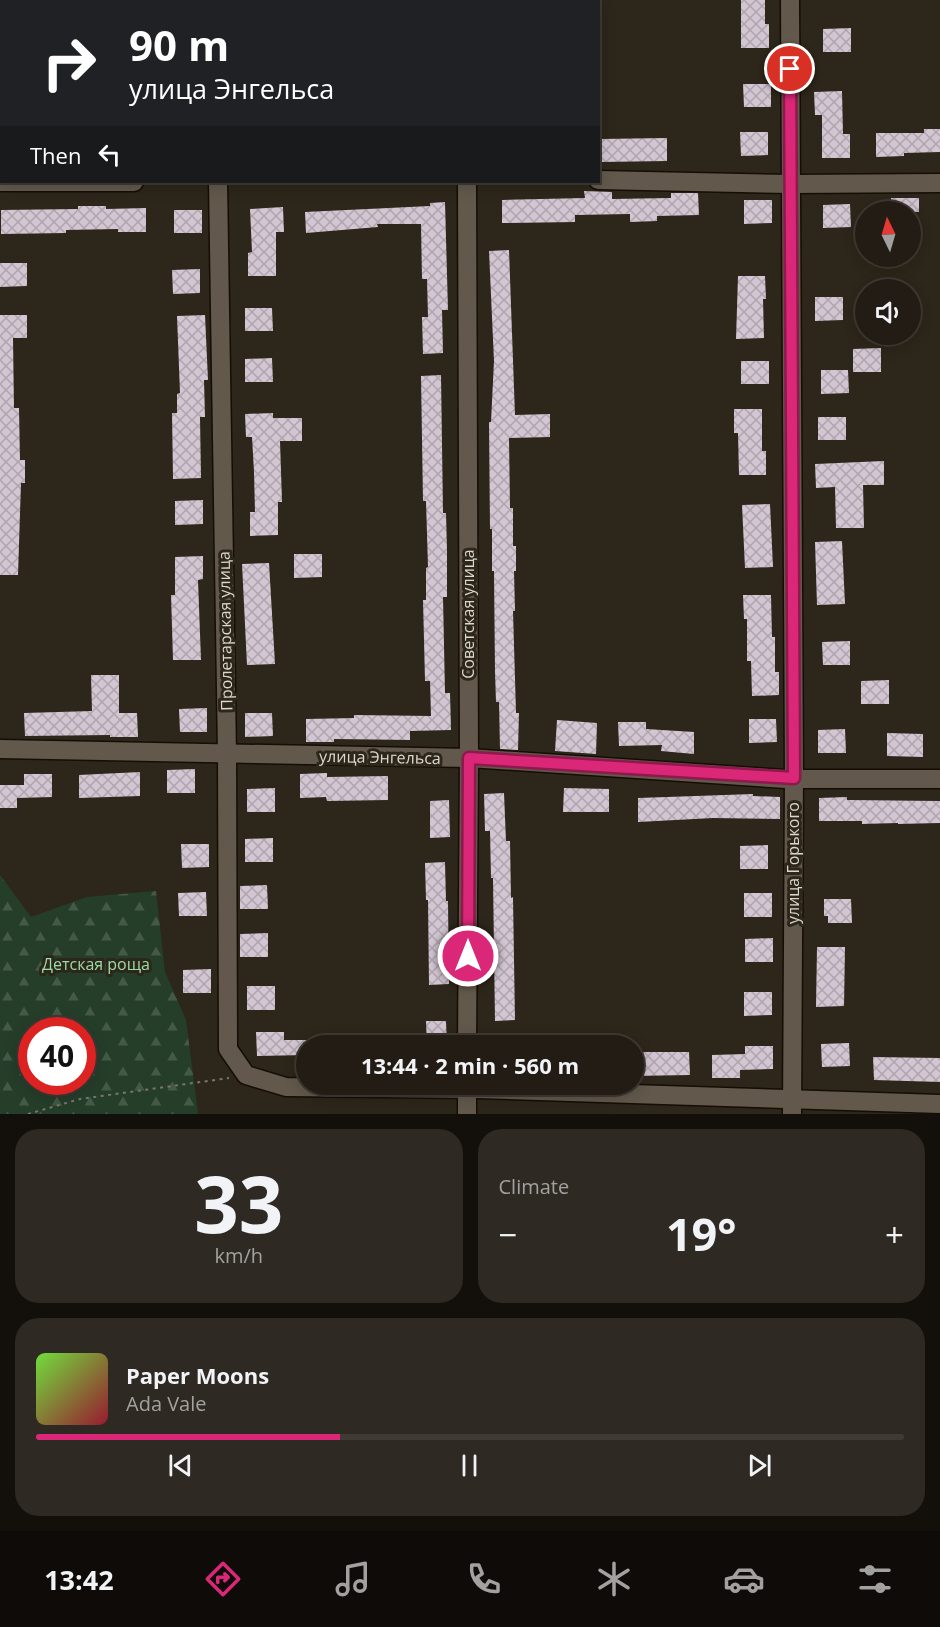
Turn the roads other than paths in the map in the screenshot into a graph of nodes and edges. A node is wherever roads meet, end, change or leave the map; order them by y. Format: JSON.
{"nodes":[{"id":1,"x":790,"y":0,"type":"edge"},
{"id":2,"x":600,"y":180,"type":"edge"},
{"id":3,"x":218,"y":183,"type":"edge"},
{"id":4,"x":467,"y":183,"type":"edge"},
{"id":5,"x":940,"y":183,"type":"edge"},
{"id":6,"x":791,"y":184,"type":"junction"},
{"id":7,"x":0,"y":749,"type":"edge"},
{"id":8,"x":227,"y":754,"type":"junction"},
{"id":9,"x":469,"y":758,"type":"junction"},
{"id":10,"x":794,"y":778,"type":"junction"},
{"id":11,"x":940,"y":779,"type":"edge"},
{"id":12,"x":467,"y":1035,"type":"edge"},
{"id":13,"x":296,"y":1087,"type":"edge"},
{"id":14,"x":467,"y":1095,"type":"edge"},
{"id":15,"x":606,"y":1095,"type":"edge"},
{"id":16,"x":940,"y":1104,"type":"edge"},
{"id":17,"x":792,"y":1107,"type":"edge"},
{"id":18,"x":467,"y":1114,"type":"edge"}],
"edges":[{"from":1,"to":6,"type":"street","name":"улица Горького"},
{"from":2,"to":6,"type":"street"},
{"from":3,"to":8,"type":"street","name":"Пролетарская улица"},
{"from":4,"to":9,"type":"street","name":"Советская улица"},
{"from":5,"to":6,"type":"street"},
{"from":6,"to":10,"type":"street","name":"улица Горького"},
{"from":7,"to":8,"type":"street","name":"улица Энгельса"},
{"from":8,"to":9,"type":"street","name":"улица Энгельса"},
{"from":8,"to":13,"type":"street","name":"Пролетарская улица"},
{"from":9,"to":10,"type":"street","name":"улица Энгельса"},
{"from":9,"to":12,"type":"street","name":"Советская улица"},
{"from":10,"to":11,"type":"street","name":"улица Энгельса"},
{"from":10,"to":17,"type":"street","name":"улица Горького"},
{"from":14,"to":18,"type":"street"},
{"from":15,"to":17,"type":"street"},
{"from":16,"to":17,"type":"street"}]}
